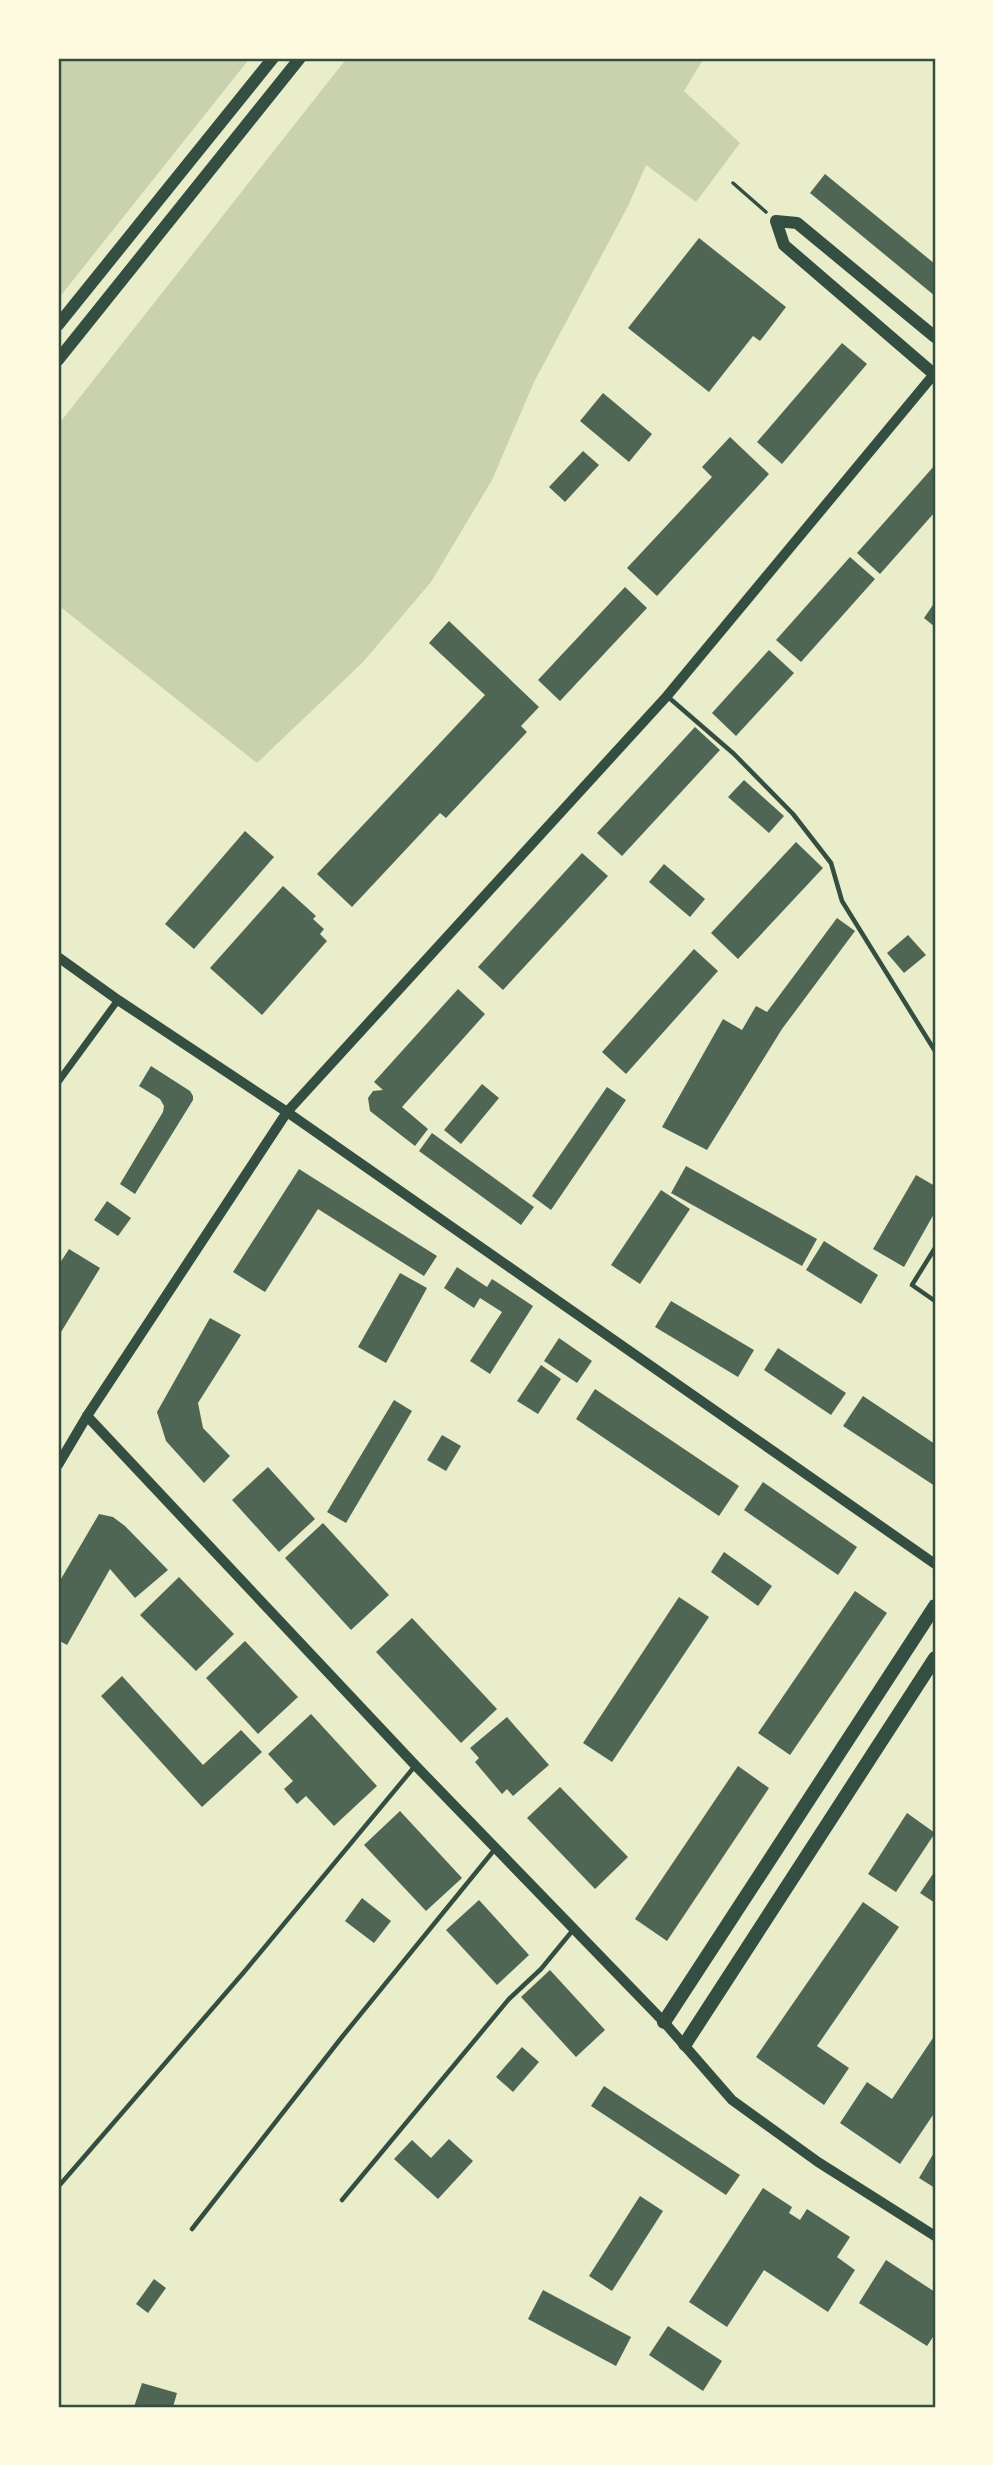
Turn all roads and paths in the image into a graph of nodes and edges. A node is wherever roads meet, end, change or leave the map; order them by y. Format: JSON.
{"nodes":[{"id":1,"x":272,"y":58,"type":"edge"},
{"id":2,"x":300,"y":58,"type":"edge"},
{"id":3,"x":733,"y":183,"type":"dead end"},
{"id":4,"x":776,"y":221,"type":"junction"},
{"id":5,"x":58,"y":325,"type":"edge"},
{"id":6,"x":935,"y":337,"type":"edge"},
{"id":7,"x":58,"y":360,"type":"edge"},
{"id":8,"x":935,"y":374,"type":"edge"},
{"id":9,"x":667,"y":696,"type":"junction"},
{"id":10,"x":58,"y":957,"type":"edge"},
{"id":11,"x":118,"y":1000,"type":"junction"},
{"id":12,"x":935,"y":1051,"type":"edge"},
{"id":13,"x":58,"y":1082,"type":"edge"},
{"id":14,"x":287,"y":1112,"type":"junction"},
{"id":15,"x":935,"y":1248,"type":"edge"},
{"id":16,"x":935,"y":1301,"type":"edge"},
{"id":17,"x":88,"y":1416,"type":"junction"},
{"id":18,"x":58,"y":1465,"type":"edge"},
{"id":19,"x":935,"y":1564,"type":"edge"},
{"id":20,"x":935,"y":1606,"type":"edge"},
{"id":21,"x":935,"y":1658,"type":"edge"},
{"id":22,"x":415,"y":1765,"type":"junction"},
{"id":23,"x":496,"y":1848,"type":"junction"},
{"id":24,"x":573,"y":1930,"type":"junction"},
{"id":25,"x":664,"y":2022,"type":"junction"},
{"id":26,"x":685,"y":2044,"type":"junction"},
{"id":27,"x":58,"y":2187,"type":"edge"},
{"id":28,"x":342,"y":2200,"type":"dead end"},
{"id":29,"x":192,"y":2229,"type":"dead end"},
{"id":30,"x":935,"y":2236,"type":"edge"}],
"edges":[{"from":1,"to":5,"type":"main road"},
{"from":2,"to":7,"type":"main road"},
{"from":3,"to":4,"type":"path"},
{"from":4,"to":6,"type":"main road"},
{"from":4,"to":8,"type":"main road"},
{"from":8,"to":9,"type":"street"},
{"from":9,"to":12,"type":"lane"},
{"from":9,"to":14,"type":"street"},
{"from":10,"to":11,"type":"street"},
{"from":11,"to":13,"type":"street"},
{"from":11,"to":14,"type":"street"},
{"from":14,"to":17,"type":"street"},
{"from":14,"to":19,"type":"street"},
{"from":15,"to":16,"type":"lane"},
{"from":17,"to":18,"type":"street"},
{"from":17,"to":22,"type":"street"},
{"from":20,"to":25,"type":"main road"},
{"from":21,"to":26,"type":"main road"},
{"from":22,"to":23,"type":"street"},
{"from":22,"to":27,"type":"lane"},
{"from":23,"to":24,"type":"street"},
{"from":23,"to":29,"type":"lane"},
{"from":24,"to":25,"type":"street"},
{"from":24,"to":28,"type":"lane"},
{"from":25,"to":26,"type":"street"},
{"from":26,"to":30,"type":"street"}]}
